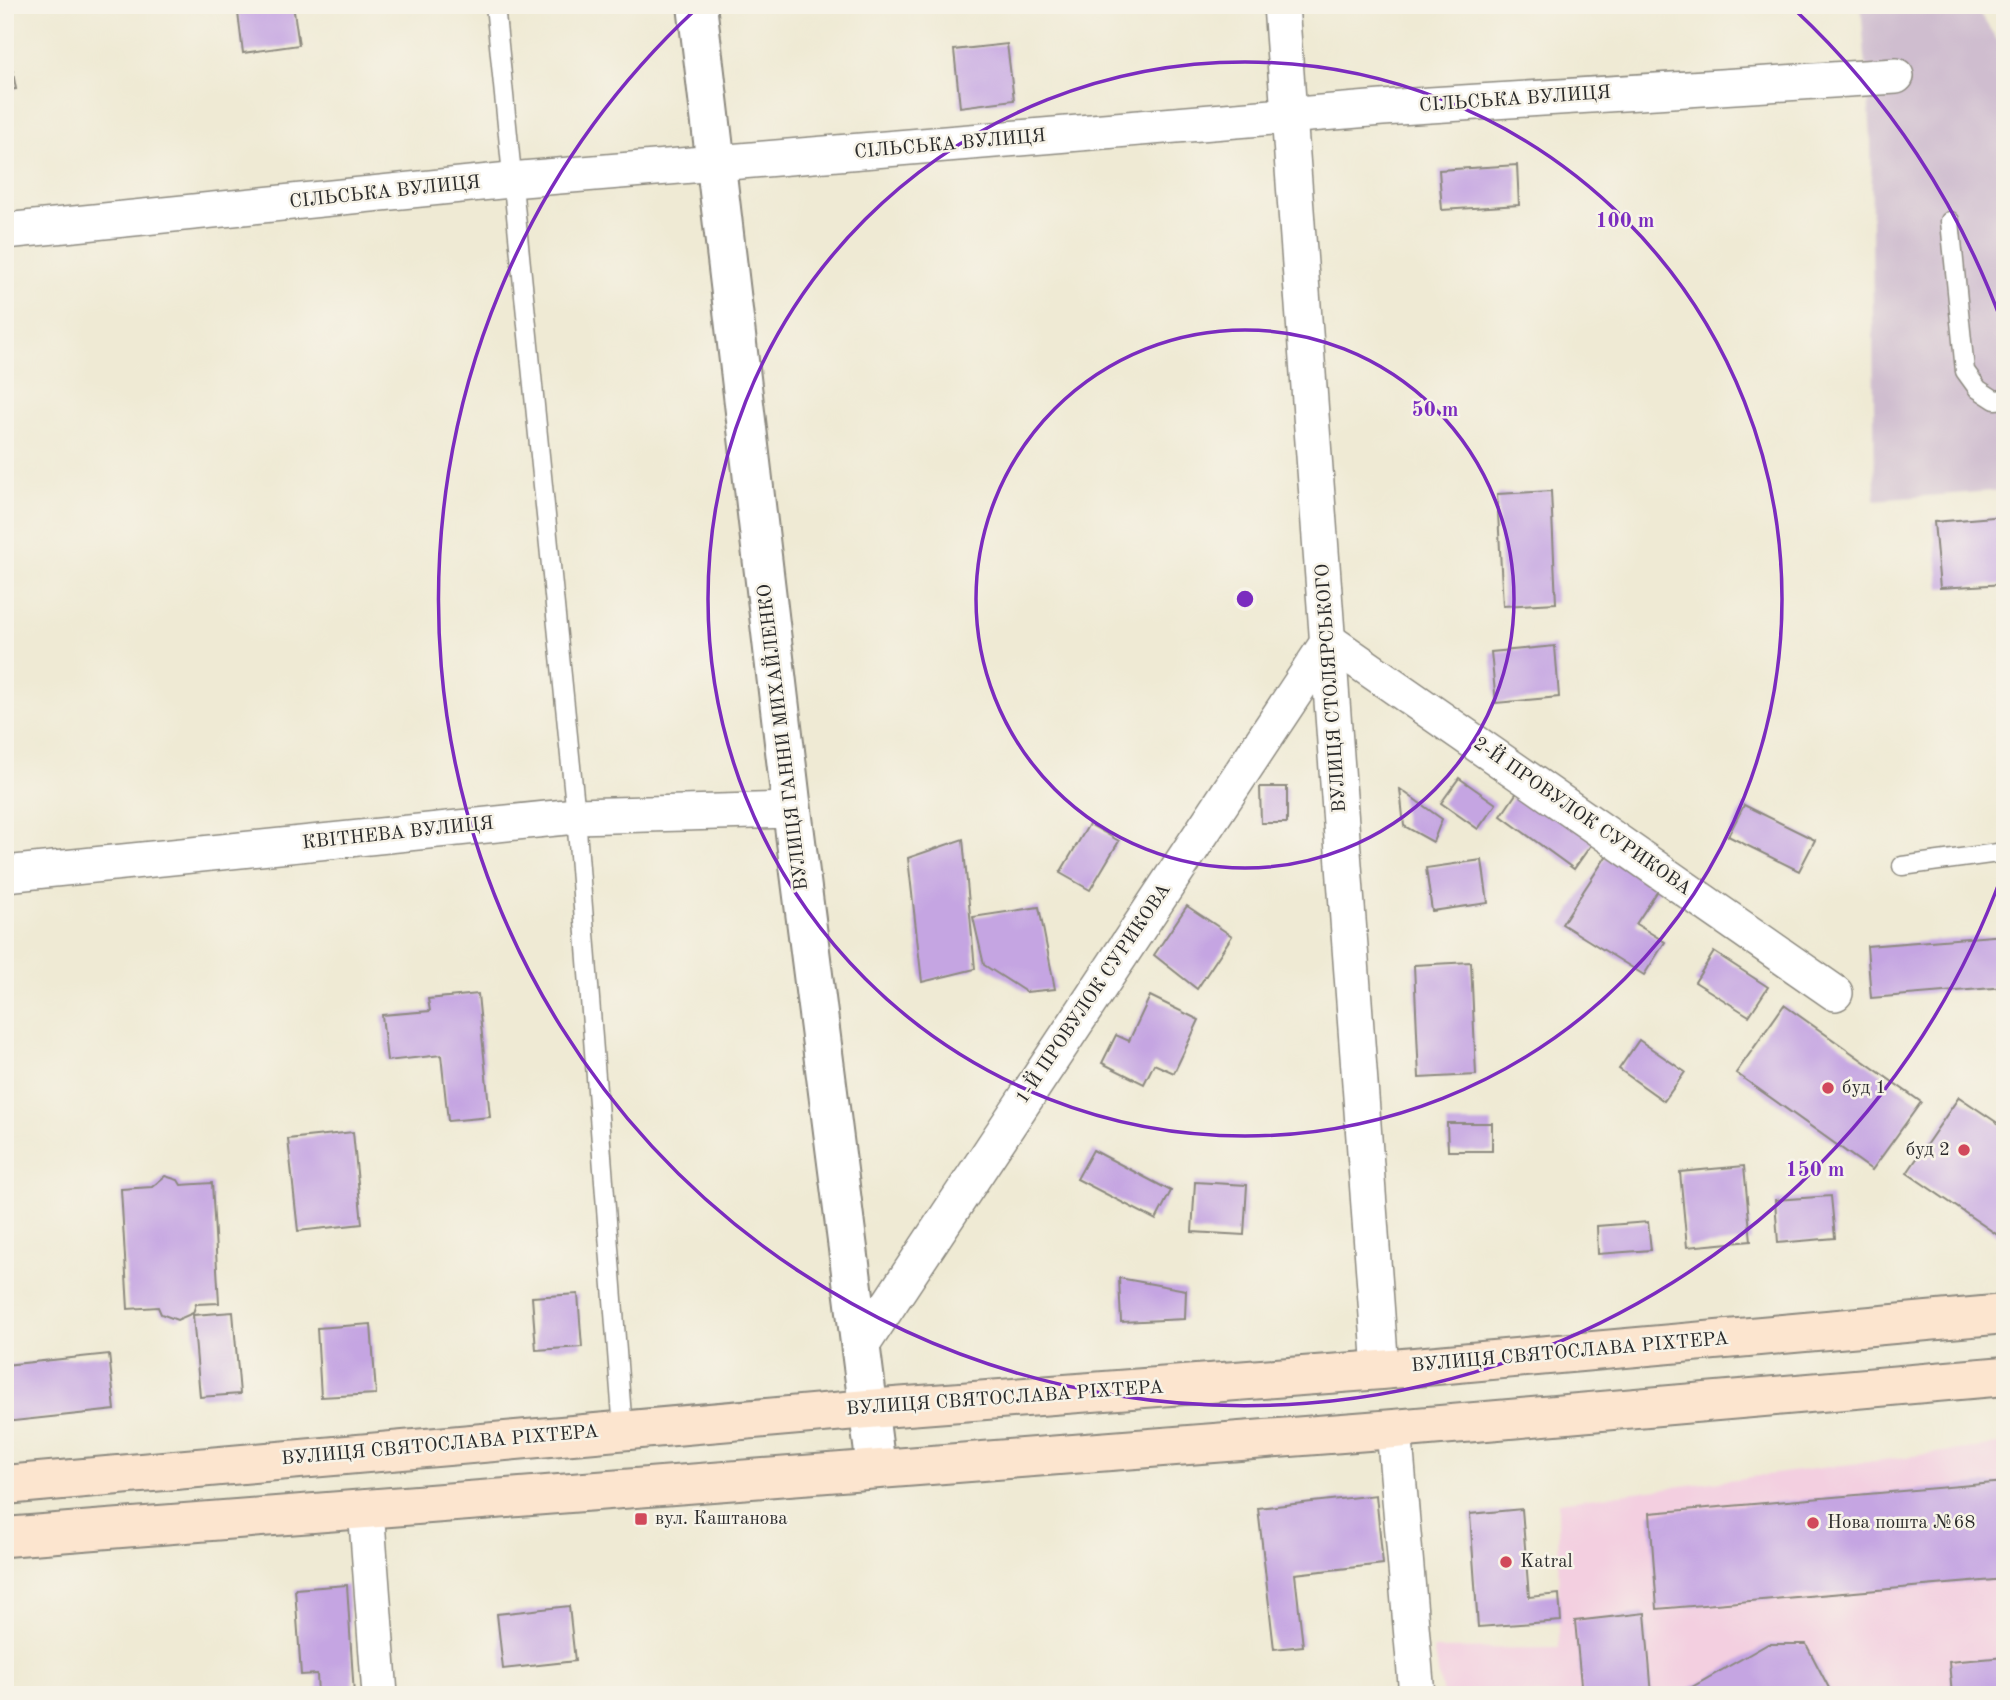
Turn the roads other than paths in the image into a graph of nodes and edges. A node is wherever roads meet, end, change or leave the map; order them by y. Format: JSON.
{"nodes":[{"id":1,"x":495,"y":5,"type":"edge"},
{"id":2,"x":697,"y":5,"type":"edge"},
{"id":3,"x":1281,"y":5,"type":"edge"},
{"id":4,"x":1896,"y":76,"type":"dead end"},
{"id":5,"x":1290,"y":117,"type":"junction"},
{"id":6,"x":715,"y":165,"type":"junction"},
{"id":7,"x":510,"y":180,"type":"junction"},
{"id":8,"x":1950,"y":221,"type":"dead end"},
{"id":9,"x":5,"y":231,"type":"edge"},
{"id":10,"x":2005,"y":399,"type":"edge"},
{"id":11,"x":1329,"y":641,"type":"junction"},
{"id":12,"x":792,"y":810,"type":"junction"},
{"id":13,"x":576,"y":816,"type":"junction"},
{"id":14,"x":2005,"y":852,"type":"edge"},
{"id":15,"x":1902,"y":866,"type":"dead end"},
{"id":16,"x":5,"y":874,"type":"edge"},
{"id":17,"x":1835,"y":993,"type":"dead end"},
{"id":18,"x":2005,"y":1314,"type":"edge"},
{"id":19,"x":860,"y":1348,"type":"junction"},
{"id":20,"x":1381,"y":1370,"type":"junction"},
{"id":21,"x":2005,"y":1376,"type":"edge"},
{"id":22,"x":868,"y":1409,"type":"junction"},
{"id":23,"x":1394,"y":1429,"type":"junction"},
{"id":24,"x":623,"y":1430,"type":"junction"},
{"id":25,"x":876,"y":1468,"type":"junction"},
{"id":26,"x":5,"y":1485,"type":"edge"},
{"id":27,"x":366,"y":1508,"type":"junction"},
{"id":28,"x":5,"y":1537,"type":"edge"},
{"id":29,"x":380,"y":1695,"type":"edge"},
{"id":30,"x":1417,"y":1695,"type":"edge"}],
"edges":[{"from":1,"to":7,"type":"lane"},
{"from":2,"to":6,"type":"street","name":"ВУЛИЦЯ ГАННИ МИХАЙЛЕНКО"},
{"from":3,"to":5,"type":"street","name":"ВУЛИЦЯ СТОЛЯРСЬКОГО"},
{"from":4,"to":5,"type":"street","name":"СІЛЬСЬКА ВУЛИЦЯ"},
{"from":5,"to":6,"type":"street","name":"СІЛЬСЬКА ВУЛИЦЯ"},
{"from":5,"to":11,"type":"street","name":"ВУЛИЦЯ СТОЛЯРСЬКОГО"},
{"from":6,"to":7,"type":"street","name":"СІЛЬСЬКА ВУЛИЦЯ"},
{"from":6,"to":12,"type":"street","name":"ВУЛИЦЯ ГАННИ МИХАЙЛЕНКО"},
{"from":7,"to":9,"type":"street","name":"СІЛЬСЬКА ВУЛИЦЯ"},
{"from":7,"to":13,"type":"lane"},
{"from":8,"to":10,"type":"lane"},
{"from":11,"to":17,"type":"street","name":"2-Й ПРОВУЛОК СУРИКОВА"},
{"from":11,"to":19,"type":"street","name":"1-Й ПРОВУЛОК СУРИКОВА"},
{"from":11,"to":20,"type":"street","name":"ВУЛИЦЯ СТОЛЯРСЬКОГО"},
{"from":12,"to":13,"type":"street","name":"КВІТНЕВА ВУЛИЦЯ"},
{"from":12,"to":19,"type":"street","name":"ВУЛИЦЯ ГАННИ МИХАЙЛЕНКО"},
{"from":13,"to":16,"type":"street","name":"КВІТНЕВА ВУЛИЦЯ"},
{"from":13,"to":24,"type":"lane"},
{"from":14,"to":15,"type":"lane"},
{"from":18,"to":20,"type":"main road","name":"ВУЛИЦЯ СВЯТОСЛАВА РІХТЕРА"},
{"from":19,"to":22,"type":"street","name":"ВУЛИЦЯ ГАННИ МИХАЙЛЕНКО"},
{"from":20,"to":22,"type":"main road","name":"ВУЛИЦЯ СВЯТОСЛАВА РІХТЕРА"},
{"from":21,"to":23,"type":"main road"},
{"from":22,"to":24,"type":"main road","name":"ВУЛИЦЯ СВЯТОСЛАВА РІХТЕРА"},
{"from":22,"to":25,"type":"street","name":"ВУЛИЦЯ ГАННИ МИХАЙЛЕНКО"},
{"from":23,"to":25,"type":"main road"},
{"from":23,"to":30,"type":"street"},
{"from":24,"to":26,"type":"main road","name":"ВУЛИЦЯ СВЯТОСЛАВА РІХТЕРА"},
{"from":25,"to":27,"type":"main road"},
{"from":27,"to":28,"type":"main road"},
{"from":27,"to":29,"type":"street"}]}
